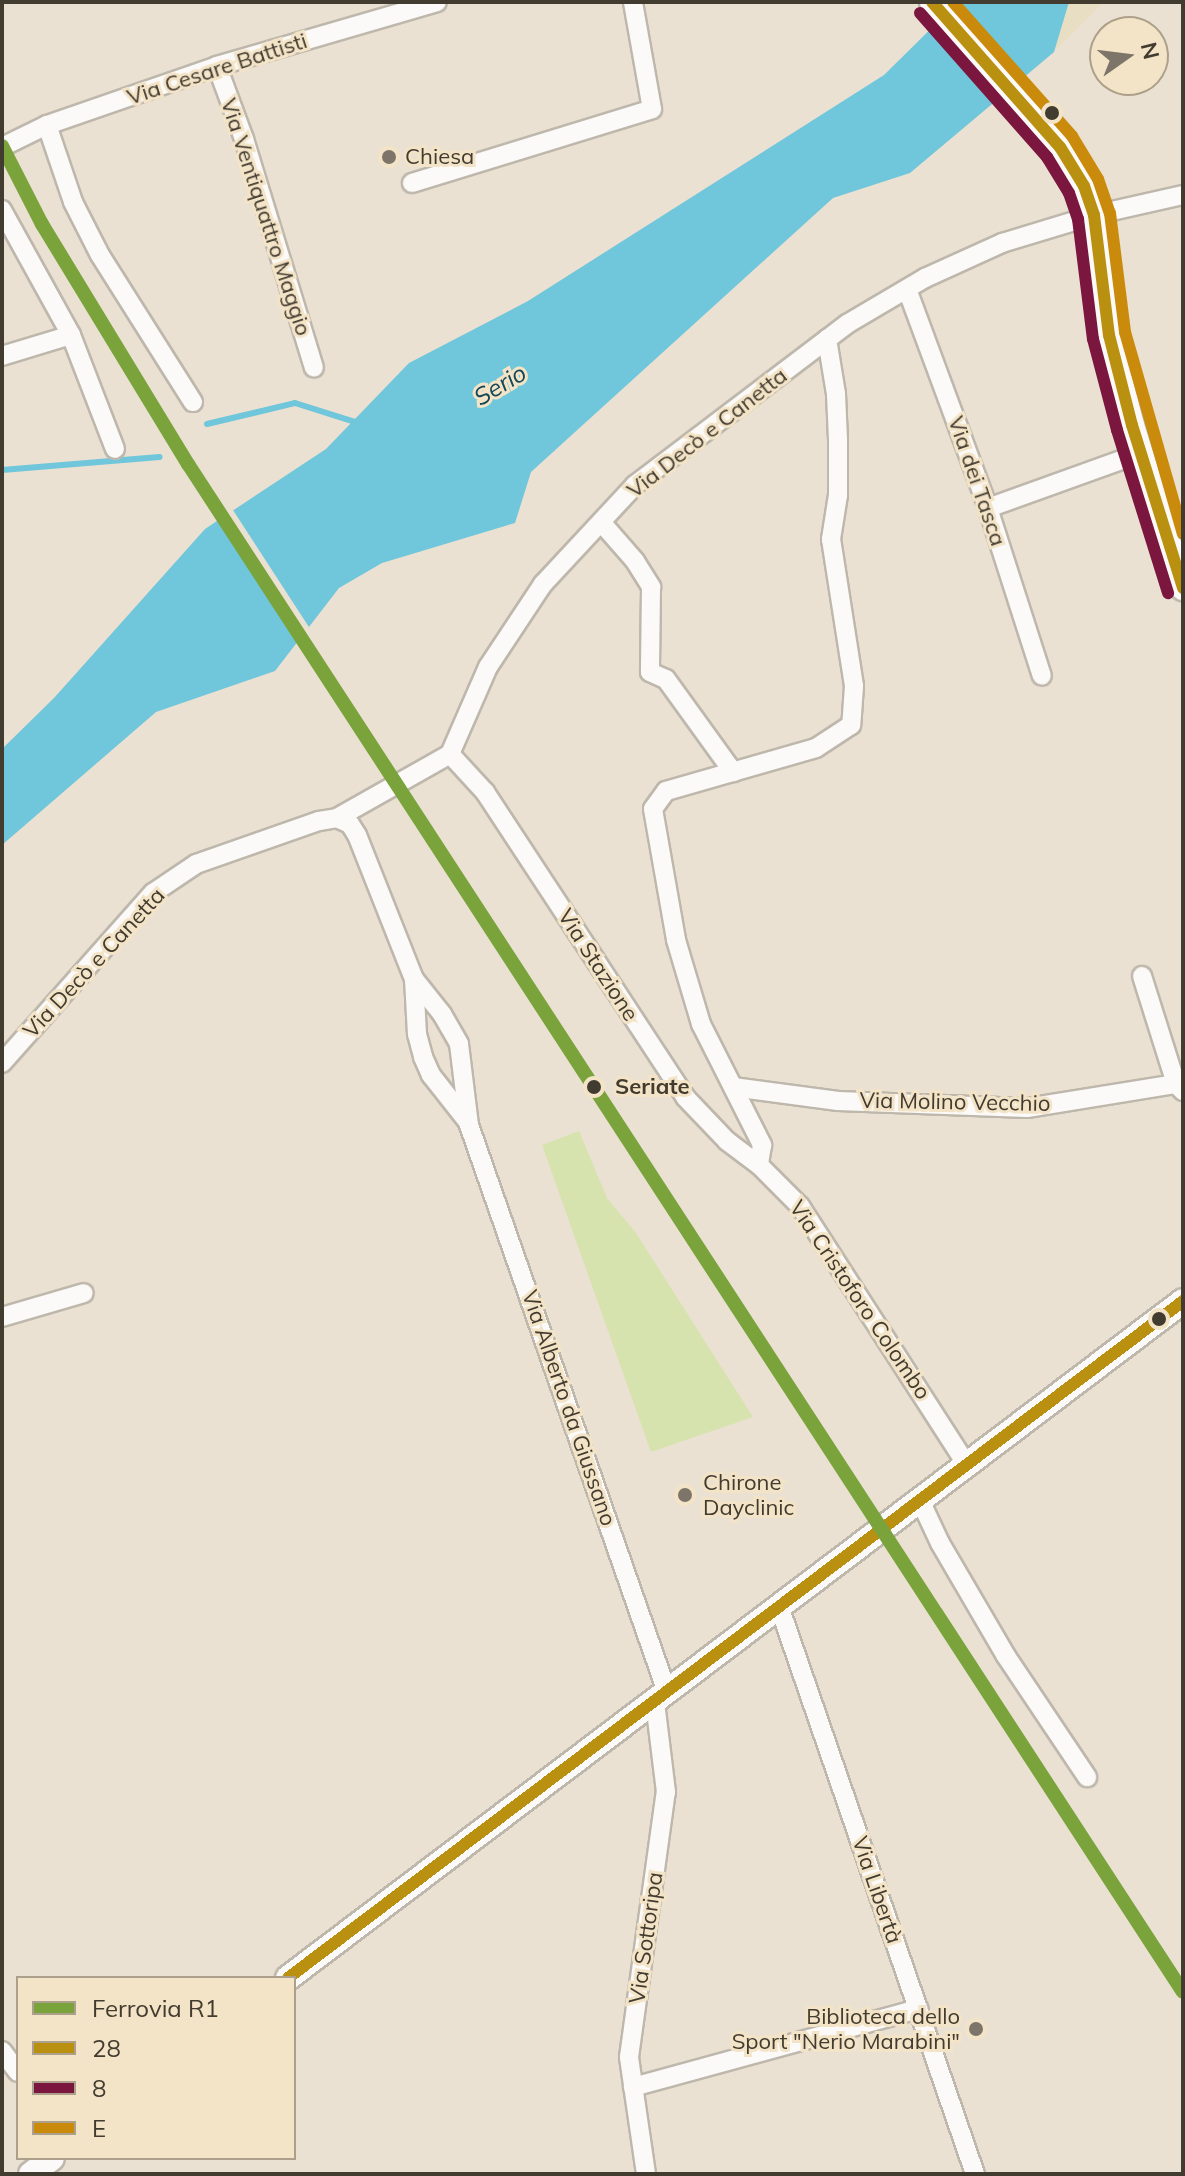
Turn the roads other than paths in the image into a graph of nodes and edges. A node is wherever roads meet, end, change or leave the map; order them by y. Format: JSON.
{"nodes":[{"id":1,"x":437,"y":2,"type":"edge"},
{"id":2,"x":633,"y":2,"type":"edge"},
{"id":3,"x":932,"y":2,"type":"edge"},
{"id":4,"x":217,"y":66,"type":"junction"},
{"id":5,"x":47,"y":125,"type":"junction"},
{"id":6,"x":2,"y":147,"type":"edge"},
{"id":7,"x":412,"y":183,"type":"dead end"},
{"id":8,"x":1183,"y":195,"type":"edge"},
{"id":9,"x":2,"y":210,"type":"edge"},
{"id":10,"x":1094,"y":215,"type":"junction"},
{"id":11,"x":907,"y":289,"type":"junction"},
{"id":12,"x":71,"y":335,"type":"junction"},
{"id":13,"x":827,"y":339,"type":"junction"},
{"id":14,"x":2,"y":356,"type":"edge"},
{"id":15,"x":314,"y":368,"type":"dead end"},
{"id":16,"x":193,"y":402,"type":"dead end"},
{"id":17,"x":115,"y":449,"type":"dead end"},
{"id":18,"x":1141,"y":453,"type":"junction"},
{"id":19,"x":988,"y":508,"type":"junction"},
{"id":20,"x":601,"y":522,"type":"junction"},
{"id":21,"x":1182,"y":582,"type":"edge"},
{"id":22,"x":1042,"y":676,"type":"dead end"},
{"id":23,"x":450,"y":754,"type":"junction"},
{"id":24,"x":733,"y":772,"type":"junction"},
{"id":25,"x":337,"y":818,"type":"junction"},
{"id":26,"x":1142,"y":976,"type":"dead end"},
{"id":27,"x":414,"y":979,"type":"junction"},
{"id":28,"x":442,"y":1014,"type":"junction"},
{"id":29,"x":417,"y":1021,"type":"junction"},
{"id":30,"x":2,"y":1063,"type":"edge"},
{"id":31,"x":461,"y":1080,"type":"junction"},
{"id":32,"x":733,"y":1087,"type":"junction"},
{"id":33,"x":1180,"y":1087,"type":"edge"},
{"id":34,"x":440,"y":1089,"type":"junction"},
{"id":35,"x":469,"y":1125,"type":"junction"},
{"id":36,"x":759,"y":1165,"type":"junction"},
{"id":37,"x":84,"y":1293,"type":"dead end"},
{"id":38,"x":1183,"y":1301,"type":"edge"},
{"id":39,"x":2,"y":1317,"type":"edge"},
{"id":40,"x":966,"y":1464,"type":"junction"},
{"id":41,"x":919,"y":1498,"type":"junction"},
{"id":42,"x":779,"y":1606,"type":"junction"},
{"id":43,"x":661,"y":1697,"type":"junction"},
{"id":44,"x":1087,"y":1777,"type":"dead end"},
{"id":45,"x":291,"y":1976,"type":"edge"},
{"id":46,"x":919,"y":2009,"type":"junction"},
{"id":47,"x":2,"y":2051,"type":"edge"},
{"id":48,"x":16,"y":2069,"type":"edge"},
{"id":49,"x":633,"y":2087,"type":"junction"},
{"id":50,"x":49,"y":2160,"type":"edge"},
{"id":51,"x":31,"y":2174,"type":"edge"},
{"id":52,"x":646,"y":2174,"type":"edge"},
{"id":53,"x":975,"y":2174,"type":"edge"}],
"edges":[{"from":1,"to":4,"type":"street","name":"Via Cesare Battisti"},
{"from":2,"to":7,"type":"street"},
{"from":3,"to":10,"type":"main road"},
{"from":4,"to":5,"type":"street","name":"Via Cesare Battisti"},
{"from":4,"to":15,"type":"street","name":"Via Ventiquattro Maggio"},
{"from":5,"to":6,"type":"street","name":"Via Cesare Battisti"},
{"from":5,"to":16,"type":"street"},
{"from":8,"to":10,"type":"street","name":"Via Decò e Canetta"},
{"from":9,"to":12,"type":"street"},
{"from":10,"to":11,"type":"street","name":"Via Decò e Canetta"},
{"from":10,"to":18,"type":"main road"},
{"from":11,"to":13,"type":"street","name":"Via Decò e Canetta"},
{"from":11,"to":19,"type":"street","name":"Via dei Tasca"},
{"from":12,"to":14,"type":"street"},
{"from":12,"to":17,"type":"street"},
{"from":13,"to":20,"type":"street","name":"Via Decò e Canetta"},
{"from":13,"to":24,"type":"street"},
{"from":18,"to":19,"type":"street"},
{"from":18,"to":21,"type":"main road"},
{"from":19,"to":22,"type":"street","name":"Via dei Tasca"},
{"from":20,"to":23,"type":"street","name":"Via Decò e Canetta"},
{"from":20,"to":24,"type":"street"},
{"from":23,"to":25,"type":"street","name":"Via Decò e Canetta"},
{"from":23,"to":36,"type":"street","name":"Via Stazione"},
{"from":24,"to":32,"type":"street"},
{"from":25,"to":27,"type":"street"},
{"from":25,"to":30,"type":"street","name":"Via Decò e Canetta"},
{"from":26,"to":33,"type":"street","name":"Via Molino Vecchio"},
{"from":27,"to":28,"type":"street"},
{"from":27,"to":29,"type":"street"},
{"from":28,"to":29,"type":"street"},
{"from":28,"to":31,"type":"street"},
{"from":29,"to":34,"type":"street"},
{"from":31,"to":34,"type":"street"},
{"from":31,"to":35,"type":"street"},
{"from":32,"to":33,"type":"street","name":"Via Molino Vecchio"},
{"from":32,"to":36,"type":"street"},
{"from":34,"to":35,"type":"street"},
{"from":35,"to":43,"type":"street","name":"Via Alberto da Giussano"},
{"from":36,"to":40,"type":"street","name":"Via Cristoforo Colombo"},
{"from":37,"to":39,"type":"street"},
{"from":38,"to":40,"type":"main road"},
{"from":40,"to":41,"type":"main road"},
{"from":41,"to":42,"type":"main road"},
{"from":41,"to":44,"type":"street"},
{"from":42,"to":43,"type":"main road"},
{"from":42,"to":46,"type":"street","name":"Via Libertà"},
{"from":43,"to":45,"type":"main road"},
{"from":43,"to":49,"type":"street","name":"Via Sottoripa"},
{"from":46,"to":49,"type":"street"},
{"from":46,"to":53,"type":"street","name":"Via Libertà"},
{"from":47,"to":48,"type":"street"},
{"from":49,"to":52,"type":"street","name":"Via Sottoripa"},
{"from":50,"to":51,"type":"main road"}]}
